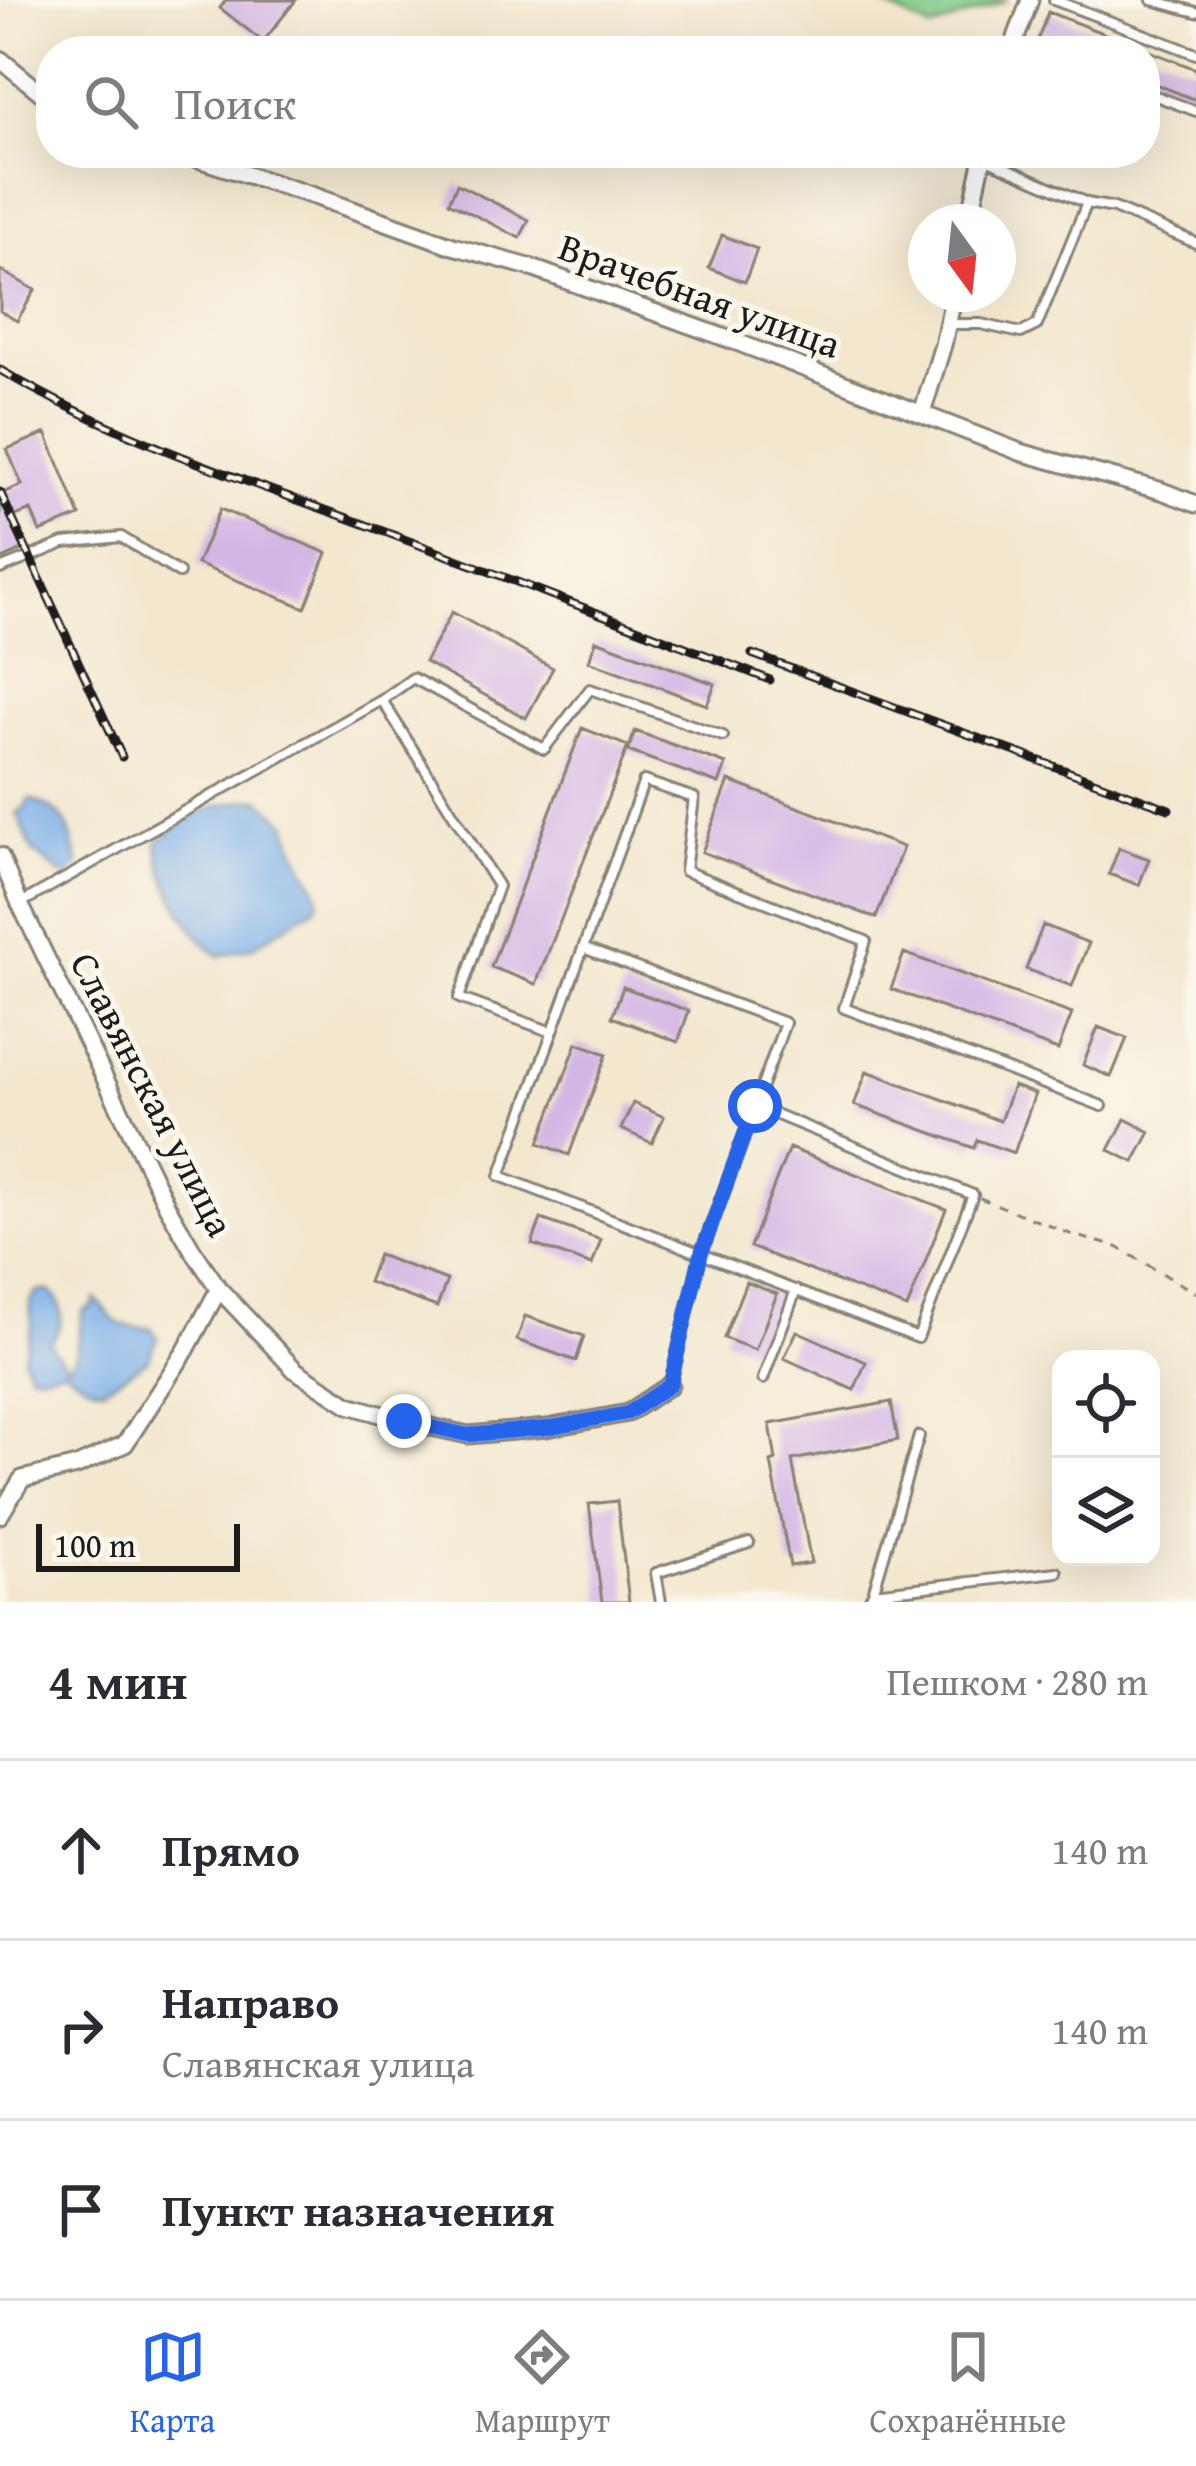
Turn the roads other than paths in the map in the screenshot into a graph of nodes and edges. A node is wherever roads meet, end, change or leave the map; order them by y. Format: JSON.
{"nodes":[{"id":1,"x":1030,"y":0,"type":"edge"},
{"id":2,"x":1054,"y":0,"type":"edge"},
{"id":3,"x":1152,"y":0,"type":"edge"},
{"id":4,"x":1196,"y":12,"type":"edge"},
{"id":5,"x":1017,"y":36,"type":"edge"},
{"id":6,"x":1147,"y":36,"type":"edge"},
{"id":7,"x":1160,"y":41,"type":"edge"},
{"id":8,"x":1196,"y":55,"type":"edge"},
{"id":9,"x":0,"y":59,"type":"edge"},
{"id":10,"x":36,"y":89,"type":"edge"},
{"id":11,"x":1160,"y":98,"type":"edge"},
{"id":12,"x":1196,"y":111,"type":"edge"},
{"id":13,"x":226,"y":168,"type":"edge"},
{"id":14,"x":981,"y":168,"type":"edge"},
{"id":15,"x":1012,"y":168,"type":"edge"},
{"id":16,"x":1087,"y":203,"type":"junction"},
{"id":17,"x":973,"y":204,"type":"edge"},
{"id":18,"x":1196,"y":243,"type":"edge"},
{"id":19,"x":950,"y":312,"type":"edge"},
{"id":20,"x":948,"y":324,"type":"junction"},
{"id":21,"x":922,"y":413,"type":"junction"},
{"id":22,"x":1196,"y":504,"type":"edge"},
{"id":23,"x":0,"y":569,"type":"edge"},
{"id":24,"x":179,"y":573,"type":"dead end"},
{"id":25,"x":382,"y":700,"type":"junction"},
{"id":26,"x":723,"y":736,"type":"dead end"},
{"id":27,"x":0,"y":856,"type":"edge"},
{"id":28,"x":20,"y":904,"type":"junction"},
{"id":29,"x":583,"y":948,"type":"junction"},
{"id":30,"x":552,"y":1032,"type":"junction"},
{"id":31,"x":755,"y":1106,"type":"junction"},
{"id":32,"x":1102,"y":1106,"type":"dead end"},
{"id":33,"x":701,"y":1254,"type":"junction"},
{"id":34,"x":219,"y":1289,"type":"junction"},
{"id":35,"x":796,"y":1290,"type":"junction"},
{"id":36,"x":763,"y":1379,"type":"dead end"},
{"id":37,"x":670,"y":1385,"type":"joint"},
{"id":38,"x":920,"y":1436,"type":"dead end"},
{"id":39,"x":0,"y":1515,"type":"edge"},
{"id":40,"x":749,"y":1544,"type":"dead end"},
{"id":41,"x":1057,"y":1572,"type":"dead end"},
{"id":42,"x":871,"y":1597,"type":"edge"},
{"id":43,"x":661,"y":1602,"type":"edge"}],
"edges":[{"from":1,"to":5,"type":"street"},
{"from":2,"to":6,"type":"lane"},
{"from":3,"to":4,"type":"lane"},
{"from":7,"to":8,"type":"lane"},
{"from":9,"to":10,"type":"street"},
{"from":11,"to":12,"type":"lane"},
{"from":13,"to":21,"type":"street","name":"Врачебная улица"},
{"from":14,"to":17,"type":"street"},
{"from":15,"to":16,"type":"lane"},
{"from":16,"to":18,"type":"lane"},
{"from":16,"to":20,"type":"lane"},
{"from":19,"to":20,"type":"street"},
{"from":20,"to":21,"type":"street"},
{"from":21,"to":22,"type":"street","name":"Врачебная улица"},
{"from":23,"to":24,"type":"lane"},
{"from":25,"to":26,"type":"lane"},
{"from":25,"to":28,"type":"lane"},
{"from":25,"to":30,"type":"lane"},
{"from":27,"to":28,"type":"street","name":"Славянская улица"},
{"from":28,"to":34,"type":"street","name":"Славянская улица"},
{"from":29,"to":30,"type":"lane"},
{"from":29,"to":31,"type":"lane"},
{"from":29,"to":32,"type":"lane"},
{"from":30,"to":33,"type":"lane"},
{"from":31,"to":33,"type":"lane"},
{"from":31,"to":35,"type":"lane"},
{"from":33,"to":35,"type":"lane"},
{"from":33,"to":37,"type":"lane"},
{"from":34,"to":37,"type":"street","name":"Славянская улица"},
{"from":34,"to":39,"type":"street"},
{"from":35,"to":36,"type":"lane"},
{"from":38,"to":42,"type":"lane"},
{"from":40,"to":43,"type":"lane"},
{"from":41,"to":42,"type":"lane"}]}
